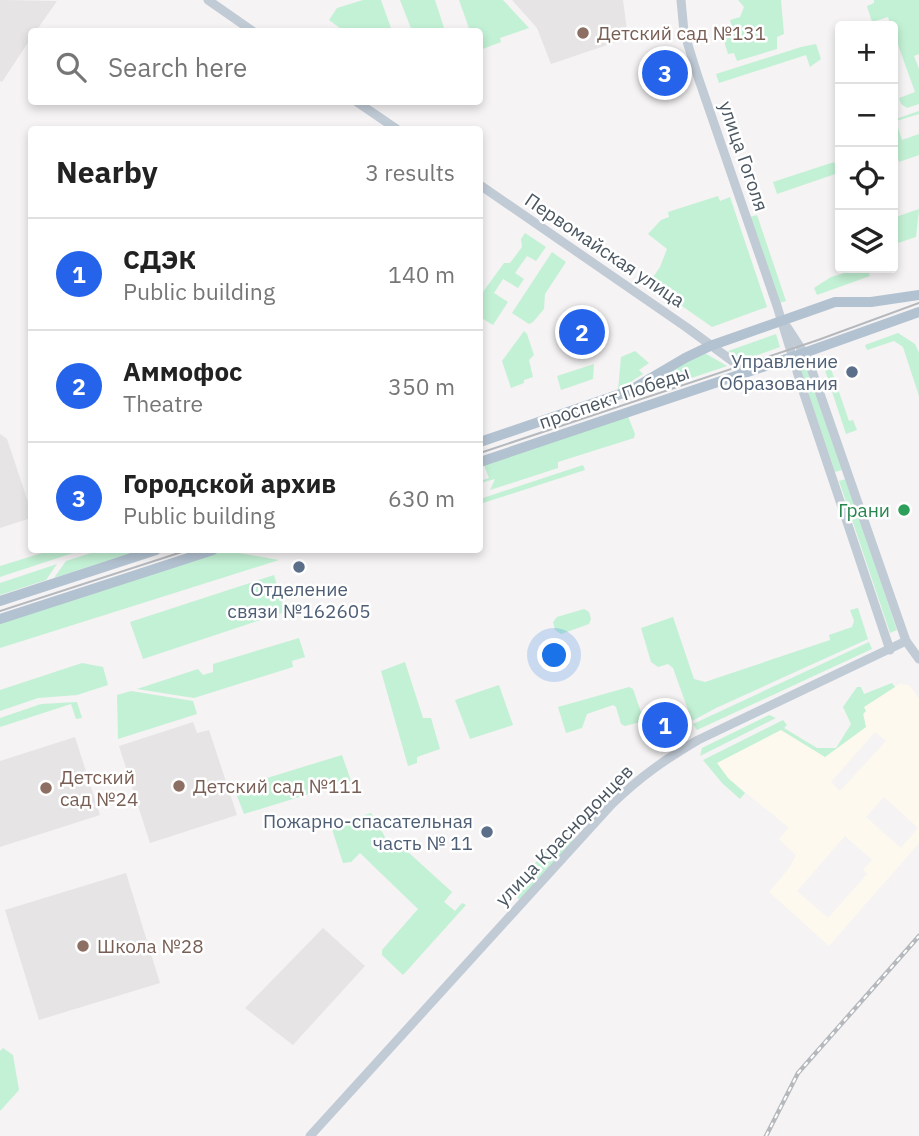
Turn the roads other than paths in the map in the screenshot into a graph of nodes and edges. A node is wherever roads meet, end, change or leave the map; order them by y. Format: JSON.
{"nodes":[{"id":1,"x":208,"y":0,"type":"edge"},
{"id":2,"x":681,"y":0,"type":"edge"},
{"id":3,"x":248,"y":28,"type":"edge"},
{"id":4,"x":361,"y":105,"type":"edge"},
{"id":5,"x":392,"y":126,"type":"edge"},
{"id":6,"x":483,"y":187,"type":"edge"},
{"id":7,"x":919,"y":295,"type":"edge"},
{"id":8,"x":919,"y":312,"type":"edge"},
{"id":9,"x":782,"y":321,"type":"junction"},
{"id":10,"x":710,"y":346,"type":"junction"},
{"id":11,"x":804,"y":353,"type":"junction"},
{"id":12,"x":792,"y":356,"type":"junction"},
{"id":13,"x":746,"y":371,"type":"junction"},
{"id":14,"x":483,"y":441,"type":"edge"},
{"id":15,"x":483,"y":461,"type":"edge"},
{"id":16,"x":848,"y":473,"type":"junction"},
{"id":17,"x":832,"y":478,"type":"junction"},
{"id":18,"x":147,"y":553,"type":"edge"},
{"id":19,"x":204,"y":553,"type":"edge"},
{"id":20,"x":0,"y":601,"type":"edge"},
{"id":21,"x":0,"y":619,"type":"edge"},
{"id":22,"x":906,"y":641,"type":"junction"},
{"id":23,"x":890,"y":650,"type":"junction"},
{"id":24,"x":919,"y":659,"type":"edge"},
{"id":25,"x":310,"y":1136,"type":"edge"}],
"edges":[{"from":1,"to":3,"type":"main road"},
{"from":2,"to":9,"type":"main road","name":"улица Гоголя"},
{"from":4,"to":5,"type":"main road"},
{"from":6,"to":10,"type":"main road","name":"Первомайская улица"},
{"from":7,"to":9,"type":"main road","name":"проспект Победы"},
{"from":8,"to":11,"type":"main road","name":"проспект Победы"},
{"from":9,"to":10,"type":"main road","name":"проспект Победы"},
{"from":9,"to":11,"type":"main road","name":"улица Гоголя"},
{"from":9,"to":12,"type":"main road","name":"улица Гоголя"},
{"from":10,"to":13,"type":"main road","name":"Первомайская улица"},
{"from":10,"to":14,"type":"main road","name":"проспект Победы"},
{"from":11,"to":12,"type":"main road","name":"проспект Победы"},
{"from":11,"to":16,"type":"main road","name":"улица Гоголя"},
{"from":12,"to":13,"type":"main road","name":"проспект Победы"},
{"from":12,"to":17,"type":"main road","name":"улица Гоголя"},
{"from":13,"to":15,"type":"main road","name":"проспект Победы"},
{"from":16,"to":17,"type":"main road"},
{"from":16,"to":22,"type":"main road","name":"улица Гоголя"},
{"from":17,"to":23,"type":"main road","name":"улица Гоголя"},
{"from":18,"to":20,"type":"main road"},
{"from":19,"to":21,"type":"main road"},
{"from":22,"to":23,"type":"main road","name":"улица Краснодонцев"},
{"from":22,"to":24,"type":"main road","name":"улица Гоголя"},
{"from":23,"to":25,"type":"main road","name":"улица Краснодонцев"}]}
